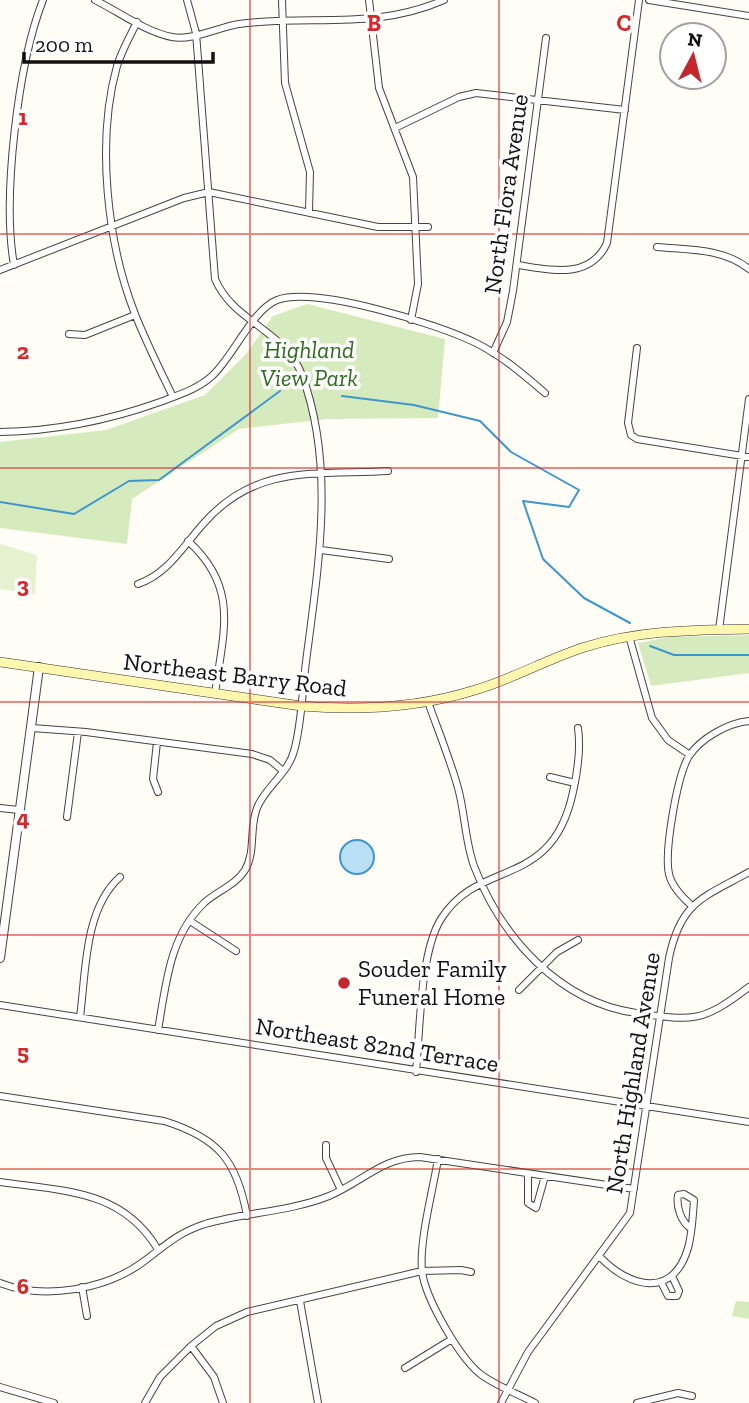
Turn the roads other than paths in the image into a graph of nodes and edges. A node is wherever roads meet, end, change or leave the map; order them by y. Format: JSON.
{"nodes":[{"id":1,"x":43,"y":0,"type":"edge"},
{"id":2,"x":95,"y":0,"type":"edge"},
{"id":3,"x":187,"y":0,"type":"edge"},
{"id":4,"x":282,"y":0,"type":"edge"},
{"id":5,"x":369,"y":0,"type":"edge"},
{"id":6,"x":444,"y":0,"type":"edge"},
{"id":7,"x":639,"y":0,"type":"edge"},
{"id":8,"x":649,"y":0,"type":"edge"},
{"id":9,"x":749,"y":16,"type":"edge"},
{"id":10,"x":370,"y":20,"type":"junction"},
{"id":11,"x":137,"y":22,"type":"junction"},
{"id":12,"x":282,"y":22,"type":"junction"},
{"id":13,"x":196,"y":33,"type":"junction"},
{"id":14,"x":546,"y":38,"type":"dead end"},
{"id":15,"x":538,"y":100,"type":"junction"},
{"id":16,"x":625,"y":110,"type":"junction"},
{"id":17,"x":395,"y":128,"type":"junction"},
{"id":18,"x":209,"y":192,"type":"junction"},
{"id":19,"x":309,"y":211,"type":"junction"},
{"id":20,"x":112,"y":226,"type":"junction"},
{"id":21,"x":417,"y":227,"type":"junction"},
{"id":22,"x":428,"y":227,"type":"dead end"},
{"id":23,"x":657,"y":247,"type":"dead end"},
{"id":24,"x":14,"y":265,"type":"junction"},
{"id":25,"x":517,"y":265,"type":"junction"},
{"id":26,"x":749,"y":269,"type":"edge"},
{"id":27,"x":0,"y":270,"type":"edge"},
{"id":28,"x":135,"y":315,"type":"junction"},
{"id":29,"x":411,"y":320,"type":"junction"},
{"id":30,"x":253,"y":322,"type":"junction"},
{"id":31,"x":69,"y":334,"type":"dead end"},
{"id":32,"x":637,"y":348,"type":"dead end"},
{"id":33,"x":493,"y":352,"type":"junction"},
{"id":34,"x":545,"y":393,"type":"dead end"},
{"id":35,"x":173,"y":397,"type":"junction"},
{"id":36,"x":749,"y":399,"type":"edge"},
{"id":37,"x":0,"y":432,"type":"edge"},
{"id":38,"x":745,"y":456,"type":"edge"},
{"id":39,"x":388,"y":471,"type":"dead end"},
{"id":40,"x":321,"y":474,"type":"junction"},
{"id":41,"x":188,"y":541,"type":"junction"},
{"id":42,"x":321,"y":550,"type":"junction"},
{"id":43,"x":389,"y":559,"type":"dead end"},
{"id":44,"x":138,"y":584,"type":"dead end"},
{"id":45,"x":719,"y":629,"type":"junction"},
{"id":46,"x":749,"y":629,"type":"edge"},
{"id":47,"x":629,"y":636,"type":"junction"},
{"id":48,"x":0,"y":662,"type":"edge"},
{"id":49,"x":39,"y":667,"type":"junction"},
{"id":50,"x":215,"y":694,"type":"junction"},
{"id":51,"x":428,"y":702,"type":"junction"},
{"id":52,"x":300,"y":706,"type":"junction"},
{"id":53,"x":749,"y":721,"type":"edge"},
{"id":54,"x":32,"y":728,"type":"junction"},
{"id":55,"x":578,"y":728,"type":"dead end"},
{"id":56,"x":78,"y":732,"type":"junction"},
{"id":57,"x":157,"y":742,"type":"junction"},
{"id":58,"x":690,"y":755,"type":"junction"},
{"id":59,"x":283,"y":771,"type":"junction"},
{"id":60,"x":550,"y":777,"type":"dead end"},
{"id":61,"x":575,"y":783,"type":"junction"},
{"id":62,"x":158,"y":792,"type":"dead end"},
{"id":63,"x":0,"y":808,"type":"edge"},
{"id":64,"x":19,"y":810,"type":"junction"},
{"id":65,"x":67,"y":817,"type":"dead end"},
{"id":66,"x":749,"y":872,"type":"edge"},
{"id":67,"x":120,"y":877,"type":"dead end"},
{"id":68,"x":483,"y":886,"type":"junction"},
{"id":69,"x":691,"y":905,"type":"junction"},
{"id":70,"x":190,"y":921,"type":"junction"},
{"id":71,"x":578,"y":940,"type":"dead end"},
{"id":72,"x":236,"y":951,"type":"dead end"},
{"id":73,"x":0,"y":958,"type":"edge"},
{"id":74,"x":541,"y":969,"type":"junction"},
{"id":75,"x":749,"y":987,"type":"edge"},
{"id":76,"x":519,"y":990,"type":"dead end"},
{"id":77,"x":0,"y":1005,"type":"edge"},
{"id":78,"x":659,"y":1016,"type":"junction"},
{"id":79,"x":79,"y":1017,"type":"junction"},
{"id":80,"x":158,"y":1030,"type":"junction"},
{"id":81,"x":416,"y":1072,"type":"junction"},
{"id":82,"x":0,"y":1096,"type":"edge"},
{"id":83,"x":646,"y":1106,"type":"junction"},
{"id":84,"x":749,"y":1122,"type":"edge"},
{"id":85,"x":326,"y":1145,"type":"dead end"},
{"id":86,"x":438,"y":1159,"type":"junction"},
{"id":87,"x":528,"y":1174,"type":"junction"},
{"id":88,"x":545,"y":1177,"type":"junction"},
{"id":89,"x":0,"y":1182,"type":"edge"},
{"id":90,"x":634,"y":1189,"type":"junction"},
{"id":91,"x":341,"y":1190,"type":"junction"},
{"id":92,"x":247,"y":1216,"type":"junction"},
{"id":93,"x":690,"y":1228,"type":"junction"},
{"id":94,"x":157,"y":1248,"type":"junction"},
{"id":95,"x":600,"y":1257,"type":"junction"},
{"id":96,"x":422,"y":1271,"type":"junction"},
{"id":97,"x":471,"y":1272,"type":"dead end"},
{"id":98,"x":672,"y":1276,"type":"junction"},
{"id":99,"x":661,"y":1282,"type":"junction"},
{"id":100,"x":2,"y":1285,"type":"edge"},
{"id":101,"x":82,"y":1287,"type":"junction"},
{"id":102,"x":300,"y":1301,"type":"junction"},
{"id":103,"x":88,"y":1316,"type":"dead end"},
{"id":104,"x":452,"y":1339,"type":"junction"},
{"id":105,"x":191,"y":1346,"type":"junction"},
{"id":106,"x":405,"y":1367,"type":"dead end"},
{"id":107,"x":0,"y":1387,"type":"edge"},
{"id":108,"x":508,"y":1389,"type":"junction"},
{"id":109,"x":692,"y":1396,"type":"dead end"},
{"id":110,"x":54,"y":1403,"type":"edge"},
{"id":111,"x":145,"y":1403,"type":"edge"},
{"id":112,"x":223,"y":1403,"type":"edge"},
{"id":113,"x":318,"y":1403,"type":"edge"},
{"id":114,"x":501,"y":1403,"type":"edge"},
{"id":115,"x":536,"y":1403,"type":"edge"},
{"id":116,"x":637,"y":1403,"type":"edge"}],
"edges":[{"from":1,"to":24,"type":"street"},
{"from":2,"to":11,"type":"street"},
{"from":3,"to":13,"type":"street"},
{"from":4,"to":12,"type":"street"},
{"from":5,"to":10,"type":"street"},
{"from":6,"to":10,"type":"street"},
{"from":7,"to":16,"type":"street"},
{"from":8,"to":9,"type":"street"},
{"from":10,"to":12,"type":"street"},
{"from":10,"to":17,"type":"street"},
{"from":11,"to":13,"type":"street"},
{"from":11,"to":20,"type":"street"},
{"from":12,"to":13,"type":"street"},
{"from":12,"to":19,"type":"street"},
{"from":13,"to":18,"type":"street"},
{"from":14,"to":15,"type":"street","name":"North Flora Avenue"},
{"from":15,"to":16,"type":"street"},
{"from":15,"to":17,"type":"street"},
{"from":15,"to":25,"type":"street","name":"North Flora Avenue"},
{"from":16,"to":25,"type":"street"},
{"from":17,"to":21,"type":"street"},
{"from":18,"to":19,"type":"street"},
{"from":18,"to":20,"type":"street"},
{"from":18,"to":30,"type":"street"},
{"from":19,"to":21,"type":"street"},
{"from":20,"to":24,"type":"street"},
{"from":20,"to":28,"type":"street"},
{"from":21,"to":22,"type":"street"},
{"from":21,"to":29,"type":"street"},
{"from":23,"to":26,"type":"street"},
{"from":24,"to":27,"type":"street"},
{"from":25,"to":33,"type":"street","name":"North Flora Avenue"},
{"from":28,"to":31,"type":"street"},
{"from":28,"to":35,"type":"street"},
{"from":29,"to":30,"type":"street"},
{"from":29,"to":33,"type":"street"},
{"from":30,"to":35,"type":"street"},
{"from":30,"to":40,"type":"street"},
{"from":32,"to":38,"type":"street"},
{"from":33,"to":34,"type":"street"},
{"from":35,"to":37,"type":"street"},
{"from":36,"to":38,"type":"street"},
{"from":38,"to":45,"type":"street"},
{"from":39,"to":40,"type":"street"},
{"from":40,"to":41,"type":"street"},
{"from":40,"to":42,"type":"street"},
{"from":41,"to":44,"type":"street"},
{"from":41,"to":50,"type":"street"},
{"from":42,"to":43,"type":"street"},
{"from":42,"to":52,"type":"street"},
{"from":45,"to":46,"type":"main road","name":"Northeast Barry Road"},
{"from":45,"to":47,"type":"main road","name":"Northeast Barry Road"},
{"from":47,"to":51,"type":"main road","name":"Northeast Barry Road"},
{"from":47,"to":58,"type":"street"},
{"from":48,"to":49,"type":"main road","name":"Northeast Barry Road"},
{"from":49,"to":50,"type":"main road","name":"Northeast Barry Road"},
{"from":49,"to":54,"type":"street"},
{"from":50,"to":52,"type":"main road","name":"Northeast Barry Road"},
{"from":51,"to":52,"type":"main road","name":"Northeast Barry Road"},
{"from":51,"to":68,"type":"street"},
{"from":52,"to":59,"type":"street"},
{"from":53,"to":58,"type":"street"},
{"from":54,"to":56,"type":"street"},
{"from":54,"to":64,"type":"street"},
{"from":55,"to":61,"type":"street"},
{"from":56,"to":57,"type":"street"},
{"from":56,"to":65,"type":"street"},
{"from":57,"to":59,"type":"street"},
{"from":57,"to":62,"type":"street"},
{"from":58,"to":69,"type":"street"},
{"from":59,"to":70,"type":"street"},
{"from":60,"to":61,"type":"street"},
{"from":61,"to":68,"type":"street"},
{"from":63,"to":64,"type":"street"},
{"from":64,"to":73,"type":"street"},
{"from":66,"to":69,"type":"street"},
{"from":67,"to":79,"type":"street"},
{"from":68,"to":74,"type":"street"},
{"from":68,"to":81,"type":"street"},
{"from":69,"to":78,"type":"street","name":"North Highland Avenue"},
{"from":70,"to":72,"type":"street"},
{"from":70,"to":80,"type":"street"},
{"from":71,"to":74,"type":"street"},
{"from":74,"to":76,"type":"street"},
{"from":74,"to":78,"type":"street"},
{"from":75,"to":78,"type":"street"},
{"from":77,"to":79,"type":"street","name":"Northeast 82nd Terrace"},
{"from":78,"to":83,"type":"street","name":"North Highland Avenue"},
{"from":79,"to":80,"type":"street","name":"Northeast 82nd Terrace"},
{"from":80,"to":81,"type":"street","name":"Northeast 82nd Terrace"},
{"from":81,"to":83,"type":"street","name":"Northeast 82nd Terrace"},
{"from":82,"to":92,"type":"street"},
{"from":83,"to":84,"type":"street","name":"Northeast 82nd Terrace"},
{"from":83,"to":90,"type":"street","name":"North Highland Avenue"},
{"from":85,"to":91,"type":"street"},
{"from":86,"to":87,"type":"street"},
{"from":86,"to":91,"type":"street"},
{"from":86,"to":96,"type":"street"},
{"from":87,"to":88,"type":"street"},
{"from":87,"to":88,"type":"street"},
{"from":88,"to":90,"type":"street"},
{"from":89,"to":94,"type":"street"},
{"from":90,"to":95,"type":"street","name":"North Highland Avenue"},
{"from":91,"to":92,"type":"street"},
{"from":92,"to":94,"type":"street"},
{"from":93,"to":93,"type":"street"},
{"from":93,"to":98,"type":"street"},
{"from":94,"to":101,"type":"street"},
{"from":95,"to":99,"type":"street"},
{"from":95,"to":108,"type":"street","name":"North Highland Avenue"},
{"from":96,"to":97,"type":"street"},
{"from":96,"to":102,"type":"street"},
{"from":96,"to":104,"type":"street"},
{"from":98,"to":99,"type":"street"},
{"from":98,"to":99,"type":"street"},
{"from":100,"to":101,"type":"street"},
{"from":101,"to":103,"type":"street"},
{"from":102,"to":105,"type":"street"},
{"from":102,"to":113,"type":"street"},
{"from":104,"to":106,"type":"street"},
{"from":104,"to":108,"type":"street"},
{"from":105,"to":111,"type":"street"},
{"from":105,"to":112,"type":"street"},
{"from":107,"to":110,"type":"street"},
{"from":108,"to":114,"type":"street","name":"North Highland Avenue"},
{"from":108,"to":115,"type":"street"},
{"from":109,"to":116,"type":"street"}]}
